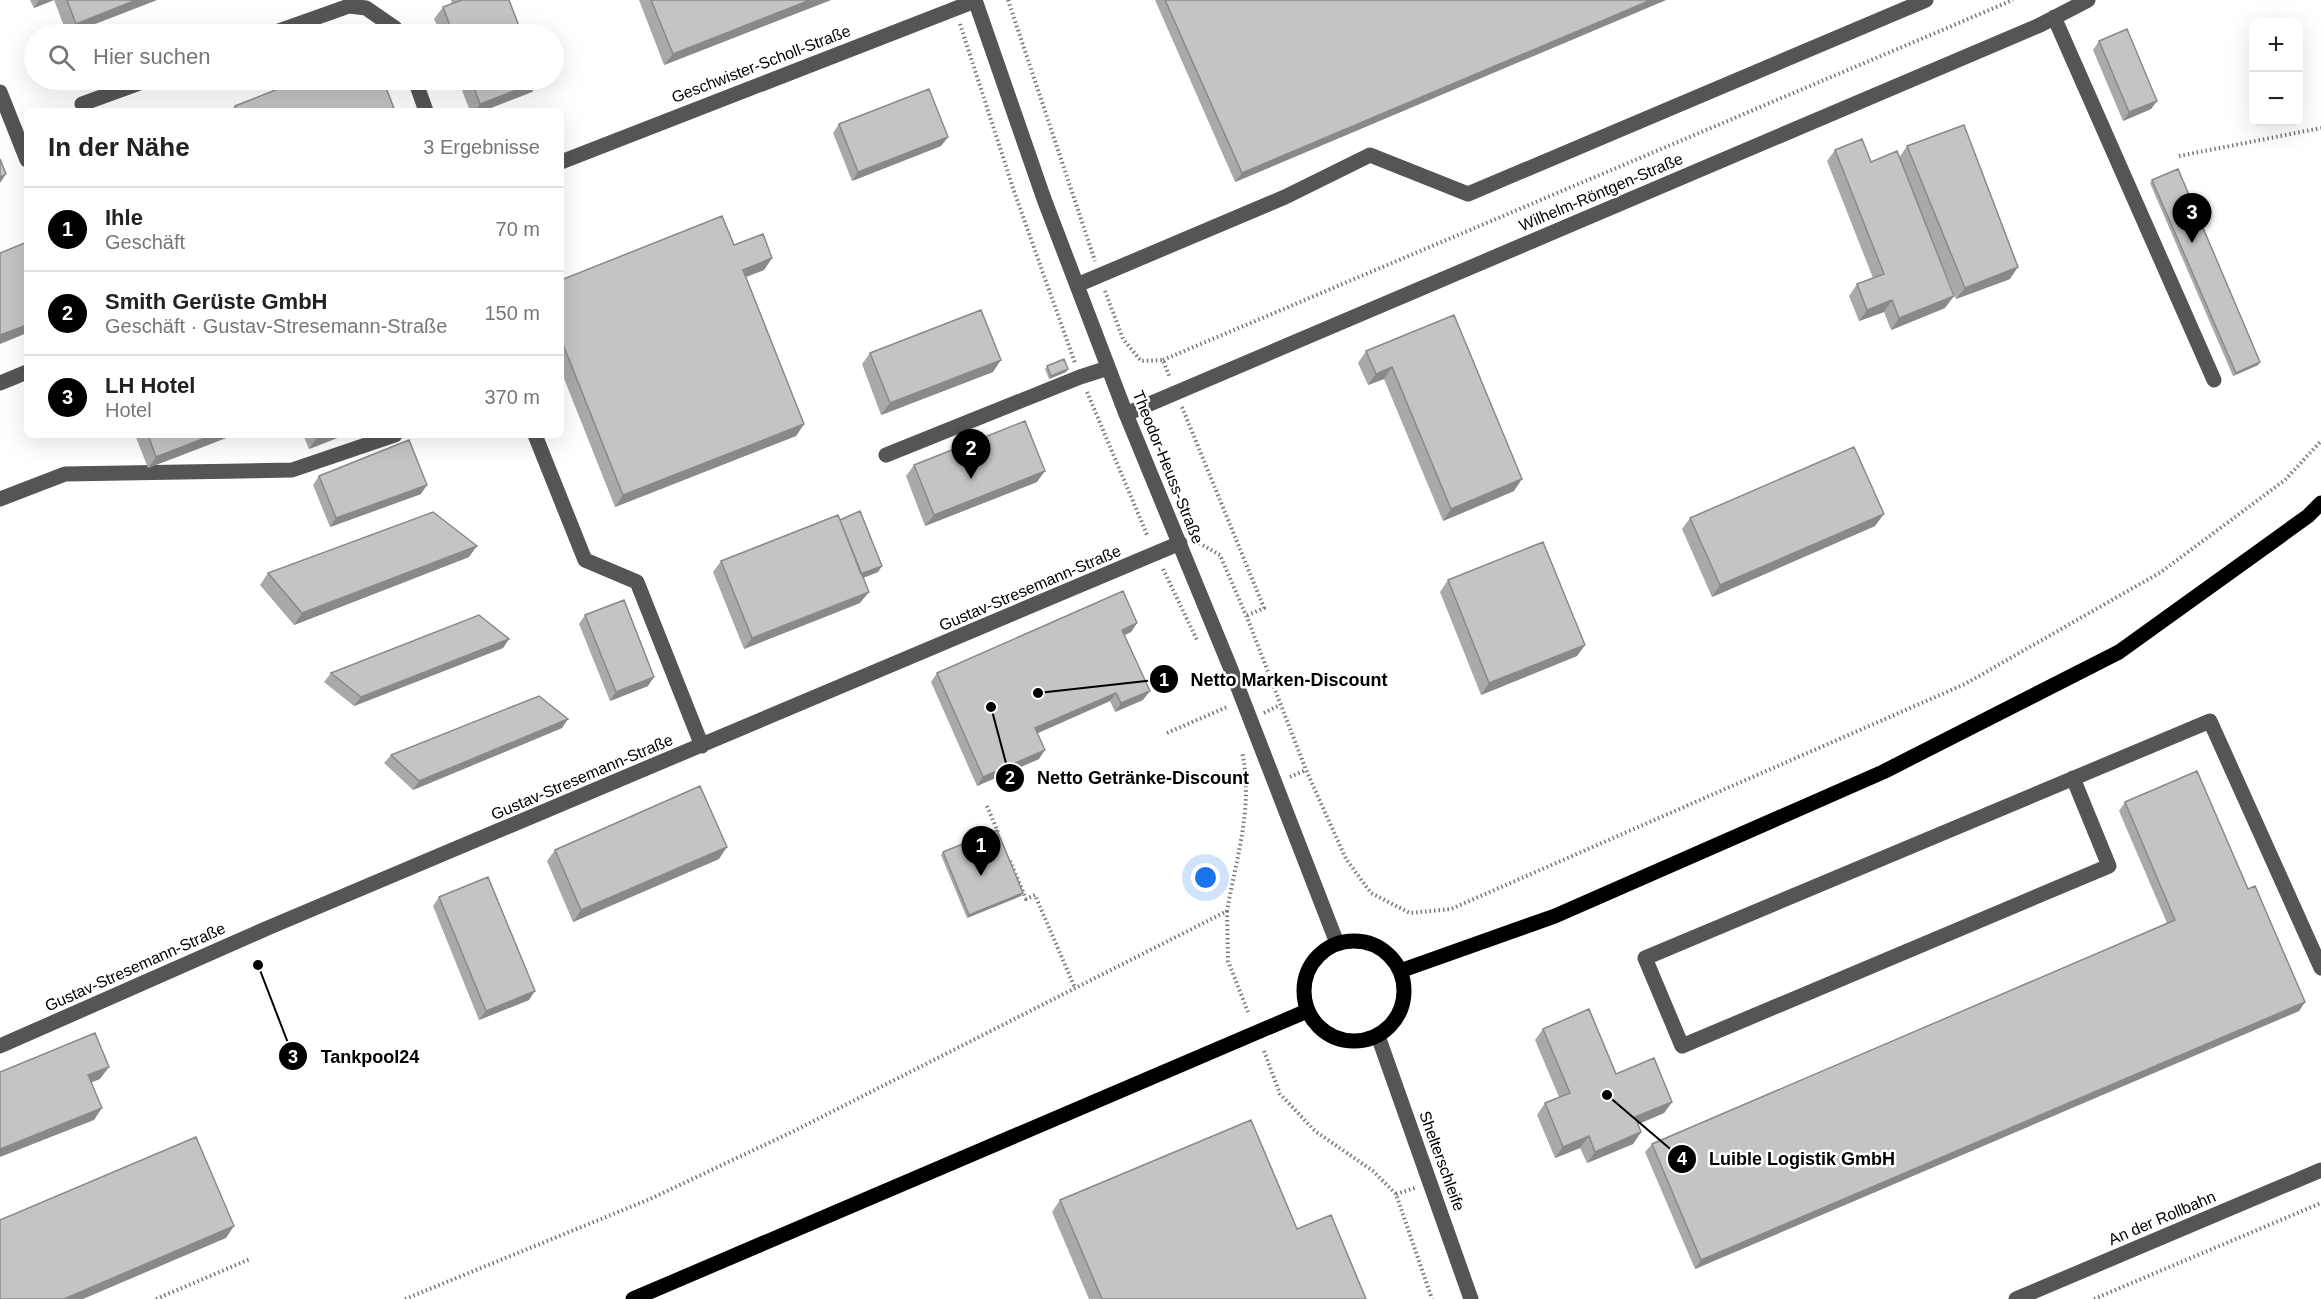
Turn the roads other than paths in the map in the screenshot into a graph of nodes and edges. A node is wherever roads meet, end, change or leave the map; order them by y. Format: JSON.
{"nodes":[{"id":1,"x":1926,"y":0,"type":"edge"},
{"id":2,"x":2088,"y":0,"type":"edge"},
{"id":3,"x":975,"y":1,"type":"edge"},
{"id":4,"x":348,"y":3,"type":"edge"},
{"id":5,"x":2054,"y":17,"type":"junction"},
{"id":6,"x":295,"y":24,"type":"edge"},
{"id":7,"x":389,"y":24,"type":"edge"},
{"id":8,"x":120,"y":90,"type":"edge"},
{"id":9,"x":419,"y":90,"type":"edge"},
{"id":10,"x":0,"y":92,"type":"edge"},
{"id":11,"x":82,"y":104,"type":"dead end"},
{"id":12,"x":425,"y":108,"type":"edge"},
{"id":13,"x":24,"y":152,"type":"edge"},
{"id":14,"x":564,"y":161,"type":"edge"},
{"id":15,"x":1077,"y":285,"type":"junction"},
{"id":16,"x":1108,"y":368,"type":"junction"},
{"id":17,"x":24,"y":373,"type":"edge"},
{"id":18,"x":2214,"y":380,"type":"dead end"},
{"id":19,"x":0,"y":383,"type":"edge"},
{"id":20,"x":1126,"y":414,"type":"junction"},
{"id":21,"x":386,"y":438,"type":"edge"},
{"id":22,"x":536,"y":438,"type":"edge"},
{"id":23,"x":886,"y":455,"type":"dead end"},
{"id":24,"x":0,"y":500,"type":"edge"},
{"id":25,"x":2321,"y":503,"type":"edge"},
{"id":26,"x":1180,"y":543,"type":"junction"},
{"id":27,"x":702,"y":746,"type":"junction"},
{"id":28,"x":2073,"y":778,"type":"junction"},
{"id":29,"x":1337,"y":943,"type":"junction"},
{"id":30,"x":2321,"y":968,"type":"edge"},
{"id":31,"x":1400,"y":971,"type":"junction"},
{"id":32,"x":1307,"y":1011,"type":"junction"},
{"id":33,"x":1378,"y":1036,"type":"junction"},
{"id":34,"x":0,"y":1046,"type":"edge"},
{"id":35,"x":2321,"y":1170,"type":"edge"},
{"id":36,"x":633,"y":1299,"type":"edge"},
{"id":37,"x":1471,"y":1299,"type":"edge"},
{"id":38,"x":2016,"y":1299,"type":"edge"}],
"edges":[{"from":1,"to":15,"type":"street"},
{"from":2,"to":5,"type":"street","name":"Wilhelm-Röntgen-Straße"},
{"from":3,"to":14,"type":"street","name":"Geschwister-Scholl-Straße"},
{"from":3,"to":15,"type":"street","name":"Theodor-Heuss-Straße"},
{"from":4,"to":6,"type":"street"},
{"from":4,"to":7,"type":"street"},
{"from":5,"to":18,"type":"street"},
{"from":5,"to":20,"type":"street","name":"Wilhelm-Röntgen-Straße"},
{"from":8,"to":11,"type":"street"},
{"from":9,"to":12,"type":"street"},
{"from":10,"to":13,"type":"street"},
{"from":15,"to":16,"type":"street","name":"Theodor-Heuss-Straße"},
{"from":16,"to":20,"type":"street","name":"Theodor-Heuss-Straße"},
{"from":16,"to":23,"type":"street"},
{"from":17,"to":19,"type":"street"},
{"from":20,"to":26,"type":"street","name":"Theodor-Heuss-Straße"},
{"from":21,"to":24,"type":"street"},
{"from":22,"to":27,"type":"street"},
{"from":25,"to":31,"type":"main road"},
{"from":26,"to":27,"type":"street","name":"Gustav-Stresemann-Straße"},
{"from":26,"to":29,"type":"street","name":"Theodor-Heuss-Straße"},
{"from":27,"to":34,"type":"street","name":"Gustav-Stresemann-Straße"},
{"from":28,"to":28,"type":"street"},
{"from":28,"to":30,"type":"street"},
{"from":29,"to":31,"type":"main road"},
{"from":29,"to":32,"type":"main road"},
{"from":31,"to":33,"type":"main road"},
{"from":32,"to":33,"type":"main road"},
{"from":32,"to":36,"type":"main road"},
{"from":33,"to":37,"type":"street","name":"Shelterschleife"},
{"from":35,"to":38,"type":"street","name":"An der Rollbahn"}]}
